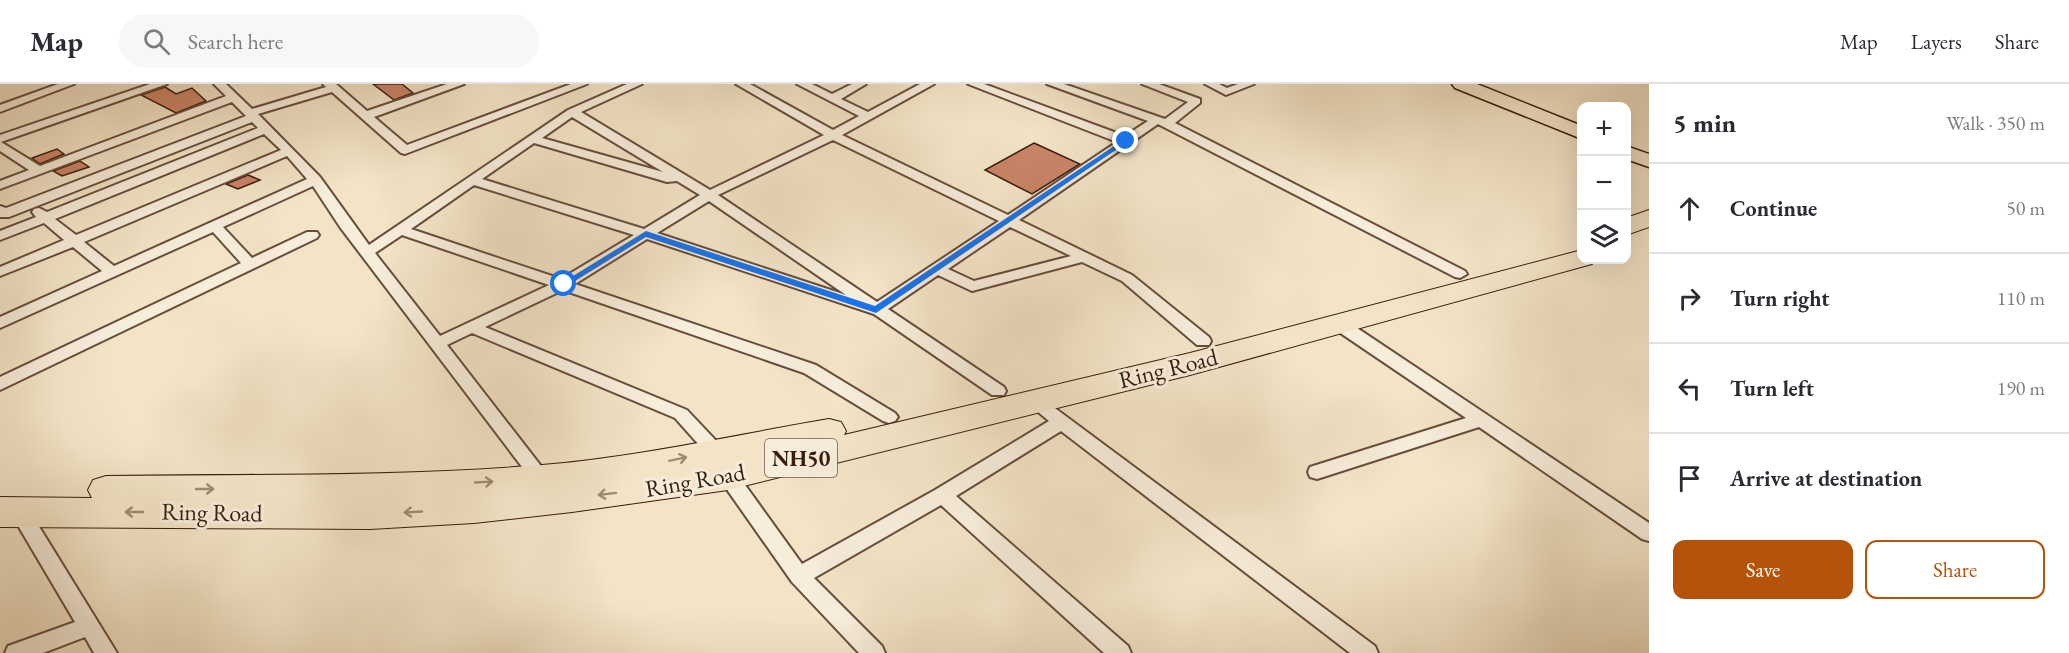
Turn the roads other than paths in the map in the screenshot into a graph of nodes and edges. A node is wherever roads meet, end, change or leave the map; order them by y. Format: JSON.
{"nodes":[{"id":1,"x":68,"y":84,"type":"edge"},
{"id":2,"x":132,"y":84,"type":"edge"},
{"id":3,"x":161,"y":84,"type":"edge"},
{"id":4,"x":220,"y":84,"type":"edge"},
{"id":5,"x":581,"y":84,"type":"edge"},
{"id":6,"x":636,"y":84,"type":"edge"},
{"id":7,"x":742,"y":84,"type":"edge"},
{"id":8,"x":803,"y":84,"type":"edge"},
{"id":9,"x":860,"y":84,"type":"edge"},
{"id":10,"x":928,"y":84,"type":"edge"},
{"id":11,"x":974,"y":84,"type":"edge"},
{"id":12,"x":1053,"y":84,"type":"edge"},
{"id":13,"x":1148,"y":84,"type":"edge"},
{"id":14,"x":1211,"y":84,"type":"edge"},
{"id":15,"x":1248,"y":84,"type":"edge"},
{"id":16,"x":1461,"y":84,"type":"edge"},
{"id":17,"x":1480,"y":84,"type":"edge"},
{"id":18,"x":449,"y":85,"type":"edge"},
{"id":19,"x":331,"y":86,"type":"edge"},
{"id":20,"x":1070,"y":86,"type":"edge"},
{"id":21,"x":144,"y":90,"type":"junction"},
{"id":22,"x":1226,"y":92,"type":"junction"},
{"id":23,"x":234,"y":97,"type":"junction"},
{"id":24,"x":832,"y":99,"type":"junction"},
{"id":25,"x":1196,"y":101,"type":"junction"},
{"id":26,"x":0,"y":109,"type":"edge"},
{"id":27,"x":572,"y":112,"type":"junction"},
{"id":28,"x":252,"y":115,"type":"junction"},
{"id":29,"x":365,"y":116,"type":"junction"},
{"id":30,"x":867,"y":116,"type":"junction"},
{"id":31,"x":1162,"y":121,"type":"junction"},
{"id":32,"x":1577,"y":123,"type":"edge"},
{"id":33,"x":266,"y":129,"type":"junction"},
{"id":34,"x":1577,"y":131,"type":"edge"},
{"id":35,"x":833,"y":135,"type":"junction"},
{"id":36,"x":0,"y":139,"type":"edge"},
{"id":37,"x":532,"y":139,"type":"junction"},
{"id":38,"x":1126,"y":141,"type":"junction"},
{"id":39,"x":1631,"y":145,"type":"edge"},
{"id":40,"x":0,"y":146,"type":"edge"},
{"id":41,"x":289,"y":151,"type":"junction"},
{"id":42,"x":1649,"y":152,"type":"edge"},
{"id":43,"x":1631,"y":154,"type":"edge"},
{"id":44,"x":1649,"y":161,"type":"edge"},
{"id":45,"x":39,"y":171,"type":"junction"},
{"id":46,"x":315,"y":180,"type":"junction"},
{"id":47,"x":471,"y":180,"type":"junction"},
{"id":48,"x":0,"y":185,"type":"edge"},
{"id":49,"x":692,"y":185,"type":"junction"},
{"id":50,"x":709,"y":195,"type":"junction"},
{"id":51,"x":29,"y":204,"type":"junction"},
{"id":52,"x":0,"y":210,"type":"edge"},
{"id":53,"x":45,"y":217,"type":"junction"},
{"id":54,"x":1649,"y":218,"type":"edge"},
{"id":55,"x":1009,"y":220,"type":"junction"},
{"id":56,"x":214,"y":225,"type":"junction"},
{"id":57,"x":1631,"y":225,"type":"edge"},
{"id":58,"x":399,"y":229,"type":"junction"},
{"id":59,"x":646,"y":234,"type":"junction"},
{"id":60,"x":312,"y":235,"type":"dead end"},
{"id":61,"x":0,"y":236,"type":"edge"},
{"id":62,"x":1649,"y":237,"type":"edge"},
{"id":63,"x":74,"y":242,"type":"junction"},
{"id":64,"x":1577,"y":242,"type":"edge"},
{"id":65,"x":1631,"y":243,"type":"edge"},
{"id":66,"x":368,"y":252,"type":"junction"},
{"id":67,"x":1085,"y":257,"type":"junction"},
{"id":68,"x":1577,"y":259,"type":"edge"},
{"id":69,"x":250,"y":264,"type":"junction"},
{"id":70,"x":937,"y":269,"type":"junction"},
{"id":71,"x":0,"y":272,"type":"edge"},
{"id":72,"x":112,"y":272,"type":"junction"},
{"id":73,"x":1460,"y":274,"type":"junction"},
{"id":74,"x":564,"y":284,"type":"junction"},
{"id":75,"x":876,"y":310,"type":"junction"},
{"id":76,"x":0,"y":323,"type":"edge"},
{"id":77,"x":1339,"y":324,"type":"junction"},
{"id":78,"x":471,"y":327,"type":"junction"},
{"id":79,"x":1203,"y":341,"type":"junction"},
{"id":80,"x":438,"y":343,"type":"junction"},
{"id":81,"x":0,"y":384,"type":"edge"},
{"id":82,"x":998,"y":391,"type":"junction"},
{"id":83,"x":1034,"y":401,"type":"junction"},
{"id":84,"x":889,"y":417,"type":"junction"},
{"id":85,"x":1480,"y":420,"type":"junction"},
{"id":86,"x":1061,"y":422,"type":"junction"},
{"id":87,"x":721,"y":463,"type":"junction"},
{"id":88,"x":1317,"y":472,"type":"dead end"},
{"id":89,"x":542,"y":479,"type":"junction"},
{"id":90,"x":942,"y":495,"type":"junction"},
{"id":91,"x":7,"y":505,"type":"edge"},
{"id":92,"x":1649,"y":533,"type":"edge"},
{"id":93,"x":799,"y":576,"type":"junction"},
{"id":94,"x":90,"y":626,"type":"junction"},
{"id":95,"x":16,"y":653,"type":"edge"},
{"id":96,"x":106,"y":653,"type":"edge"},
{"id":97,"x":874,"y":653,"type":"edge"},
{"id":98,"x":1120,"y":653,"type":"edge"},
{"id":99,"x":1367,"y":653,"type":"edge"}],
"edges":[{"from":1,"to":26,"type":"street"},
{"from":2,"to":21,"type":"street"},
{"from":3,"to":21,"type":"street"},
{"from":4,"to":23,"type":"street"},
{"from":5,"to":29,"type":"street"},
{"from":6,"to":27,"type":"street"},
{"from":7,"to":35,"type":"street"},
{"from":8,"to":24,"type":"street"},
{"from":9,"to":24,"type":"street"},
{"from":10,"to":30,"type":"street"},
{"from":11,"to":38,"type":"street"},
{"from":12,"to":20,"type":"street"},
{"from":13,"to":25,"type":"street"},
{"from":14,"to":22,"type":"street"},
{"from":15,"to":22,"type":"street"},
{"from":16,"to":34,"type":"main road"},
{"from":17,"to":32,"type":"main road"},
{"from":18,"to":29,"type":"street"},
{"from":19,"to":28,"type":"street"},
{"from":19,"to":29,"type":"street"},
{"from":20,"to":31,"type":"street"},
{"from":21,"to":36,"type":"street"},
{"from":22,"to":25,"type":"street"},
{"from":23,"to":28,"type":"street"},
{"from":23,"to":45,"type":"street"},
{"from":24,"to":30,"type":"street"},
{"from":25,"to":31,"type":"street"},
{"from":27,"to":37,"type":"street"},
{"from":27,"to":49,"type":"street"},
{"from":28,"to":33,"type":"street"},
{"from":28,"to":51,"type":"street"},
{"from":30,"to":35,"type":"street"},
{"from":31,"to":38,"type":"street"},
{"from":31,"to":73,"type":"street"},
{"from":33,"to":41,"type":"street"},
{"from":33,"to":53,"type":"street"},
{"from":35,"to":50,"type":"street"},
{"from":35,"to":55,"type":"street"},
{"from":37,"to":47,"type":"street"},
{"from":37,"to":49,"type":"street"},
{"from":38,"to":55,"type":"street"},
{"from":39,"to":42,"type":"main road"},
{"from":40,"to":45,"type":"street"},
{"from":41,"to":46,"type":"street"},
{"from":41,"to":63,"type":"street"},
{"from":43,"to":44,"type":"main road"},
{"from":45,"to":48,"type":"street"},
{"from":46,"to":56,"type":"street"},
{"from":46,"to":66,"type":"street"},
{"from":47,"to":58,"type":"street"},
{"from":47,"to":59,"type":"street"},
{"from":49,"to":50,"type":"street"},
{"from":50,"to":59,"type":"street"},
{"from":50,"to":75,"type":"street"},
{"from":51,"to":52,"type":"street"},
{"from":51,"to":53,"type":"street"},
{"from":53,"to":61,"type":"street"},
{"from":53,"to":63,"type":"street"},
{"from":54,"to":57,"type":"highway"},
{"from":55,"to":67,"type":"street"},
{"from":55,"to":70,"type":"street"},
{"from":56,"to":69,"type":"street"},
{"from":56,"to":72,"type":"street"},
{"from":58,"to":66,"type":"street"},
{"from":58,"to":74,"type":"street"},
{"from":59,"to":74,"type":"street"},
{"from":59,"to":75,"type":"street"},
{"from":60,"to":69,"type":"street"},
{"from":62,"to":65,"type":"highway"},
{"from":63,"to":71,"type":"street"},
{"from":63,"to":72,"type":"street"},
{"from":64,"to":73,"type":"highway","name":"Ring Road","number":"NH50"},
{"from":66,"to":80,"type":"street"},
{"from":67,"to":70,"type":"street"},
{"from":67,"to":79,"type":"street"},
{"from":68,"to":77,"type":"highway","name":"Ring Road","number":"NH50"},
{"from":69,"to":81,"type":"street"},
{"from":70,"to":75,"type":"street"},
{"from":72,"to":76,"type":"street"},
{"from":73,"to":79,"type":"highway","name":"Ring Road","number":"NH50"},
{"from":74,"to":78,"type":"street"},
{"from":74,"to":84,"type":"street"},
{"from":75,"to":82,"type":"street"},
{"from":77,"to":83,"type":"highway","name":"Ring Road","number":"NH50"},
{"from":77,"to":85,"type":"street"},
{"from":78,"to":80,"type":"street"},
{"from":78,"to":87,"type":"street"},
{"from":79,"to":82,"type":"highway","name":"Ring Road","number":"NH50"},
{"from":80,"to":89,"type":"street"},
{"from":82,"to":84,"type":"highway","name":"Ring Road","number":"NH50"},
{"from":83,"to":86,"type":"street"},
{"from":83,"to":87,"type":"highway","name":"Ring Road","number":"NH50"},
{"from":84,"to":87,"type":"highway","name":"Ring Road","number":"NH50"},
{"from":85,"to":88,"type":"street"},
{"from":85,"to":92,"type":"street"},
{"from":86,"to":90,"type":"street"},
{"from":86,"to":99,"type":"street"},
{"from":89,"to":87,"type":"highway","name":"Ring Road","number":"NH50","one_way":true},
{"from":87,"to":91,"type":"highway","name":"Ring Road","number":"NH50","one_way":true},
{"from":87,"to":93,"type":"street"},
{"from":91,"to":89,"type":"highway","name":"Ring Road","number":"NH50","one_way":true},
{"from":90,"to":93,"type":"street"},
{"from":90,"to":98,"type":"street"},
{"from":91,"to":94,"type":"street"},
{"from":93,"to":97,"type":"street"},
{"from":94,"to":95,"type":"street"},
{"from":94,"to":96,"type":"street"}]}
